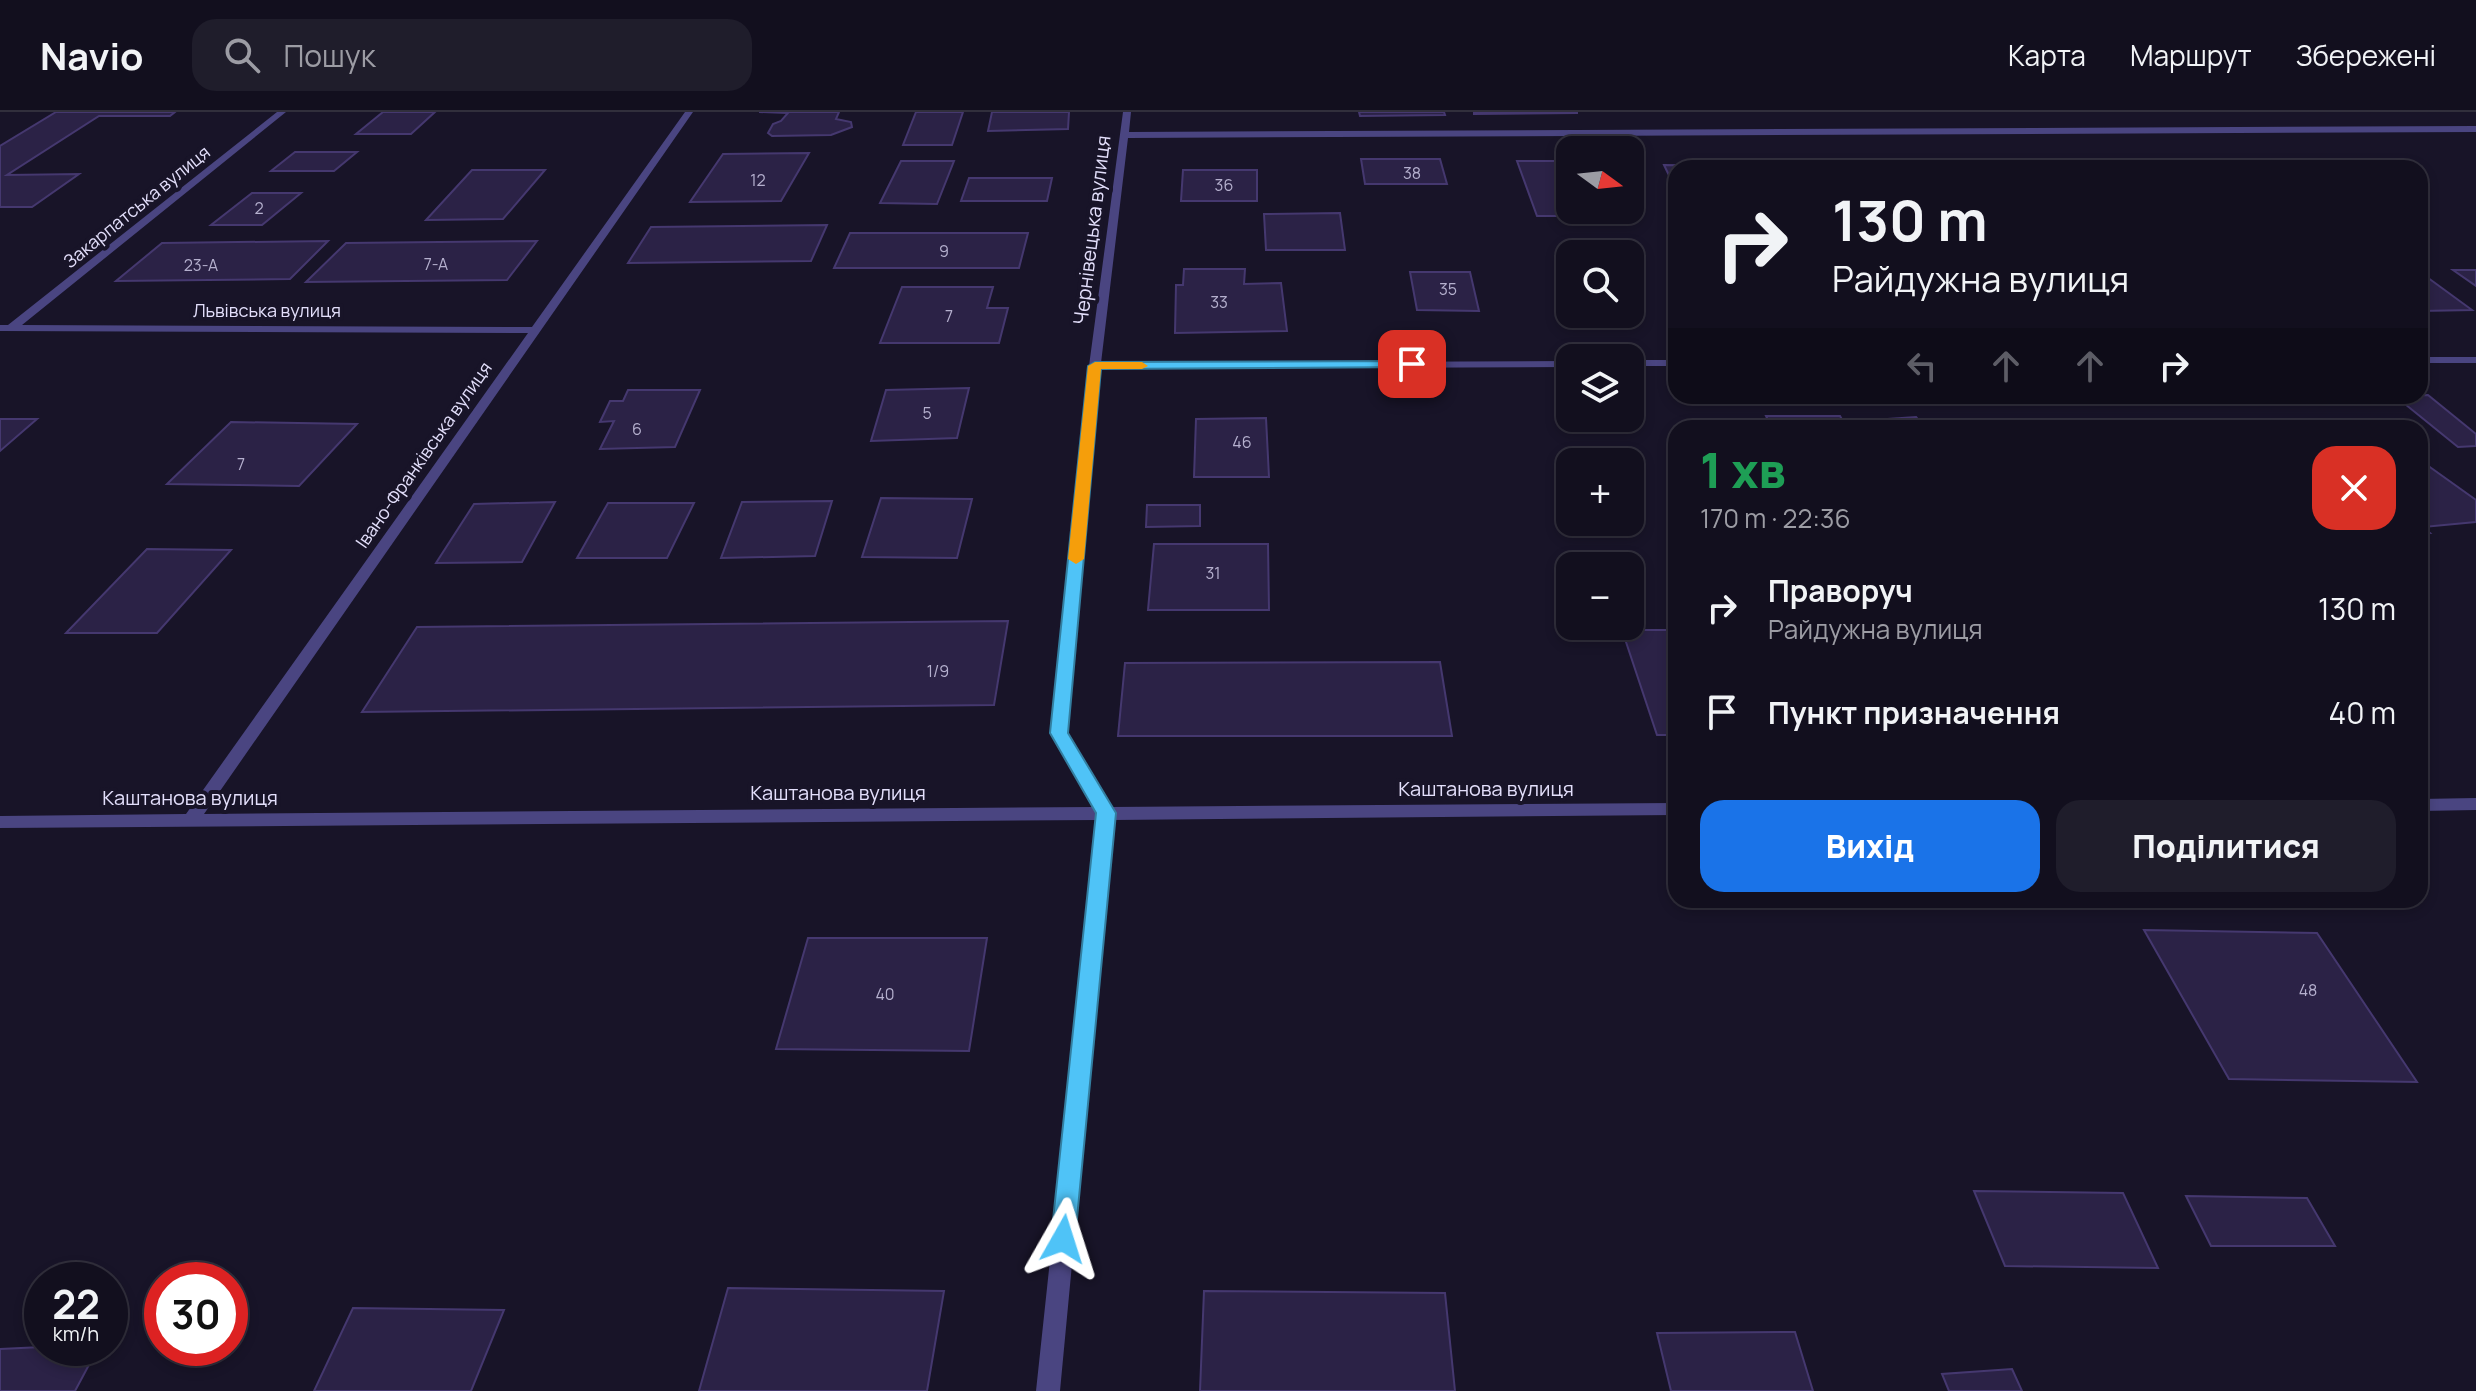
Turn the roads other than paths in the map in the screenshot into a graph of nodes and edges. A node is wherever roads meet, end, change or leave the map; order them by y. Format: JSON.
{"nodes":[{"id":1,"x":282,"y":112,"type":"edge"},
{"id":2,"x":689,"y":112,"type":"edge"},
{"id":3,"x":1127,"y":112,"type":"edge"},
{"id":4,"x":2476,"y":129,"type":"edge"},
{"id":5,"x":1125,"y":135,"type":"junction"},
{"id":6,"x":6,"y":328,"type":"edge"},
{"id":7,"x":533,"y":330,"type":"junction"},
{"id":8,"x":2428,"y":360,"type":"edge"},
{"id":9,"x":2476,"y":360,"type":"edge"},
{"id":10,"x":1644,"y":363,"type":"edge"},
{"id":11,"x":1668,"y":363,"type":"edge"},
{"id":12,"x":1556,"y":364,"type":"edge"},
{"id":13,"x":1095,"y":366,"type":"junction"},
{"id":14,"x":2476,"y":804,"type":"edge"},
{"id":15,"x":2428,"y":805,"type":"edge"},
{"id":16,"x":1668,"y":809,"type":"edge"},
{"id":17,"x":1106,"y":813,"type":"junction"},
{"id":18,"x":191,"y":820,"type":"junction"},
{"id":19,"x":0,"y":822,"type":"edge"},
{"id":20,"x":1048,"y":1391,"type":"edge"}],
"edges":[{"from":1,"to":6,"type":"street","name":"Закарпатська вулиця"},
{"from":2,"to":7,"type":"street","name":"Івано-Франківська вулиця"},
{"from":3,"to":5,"type":"street","name":"Чернівецька вулиця"},
{"from":4,"to":5,"type":"street"},
{"from":5,"to":13,"type":"street","name":"Чернівецька вулиця"},
{"from":6,"to":7,"type":"street","name":"Львівська вулиця"},
{"from":7,"to":18,"type":"street","name":"Івано-Франківська вулиця"},
{"from":8,"to":9,"type":"street"},
{"from":10,"to":11,"type":"street"},
{"from":12,"to":13,"type":"street"},
{"from":13,"to":17,"type":"street","name":"Чернівецька вулиця"},
{"from":14,"to":15,"type":"street"},
{"from":16,"to":17,"type":"street","name":"Каштанова вулиця"},
{"from":17,"to":18,"type":"street","name":"Каштанова вулиця"},
{"from":17,"to":20,"type":"street"},
{"from":18,"to":19,"type":"street","name":"Каштанова вулиця"}]}
